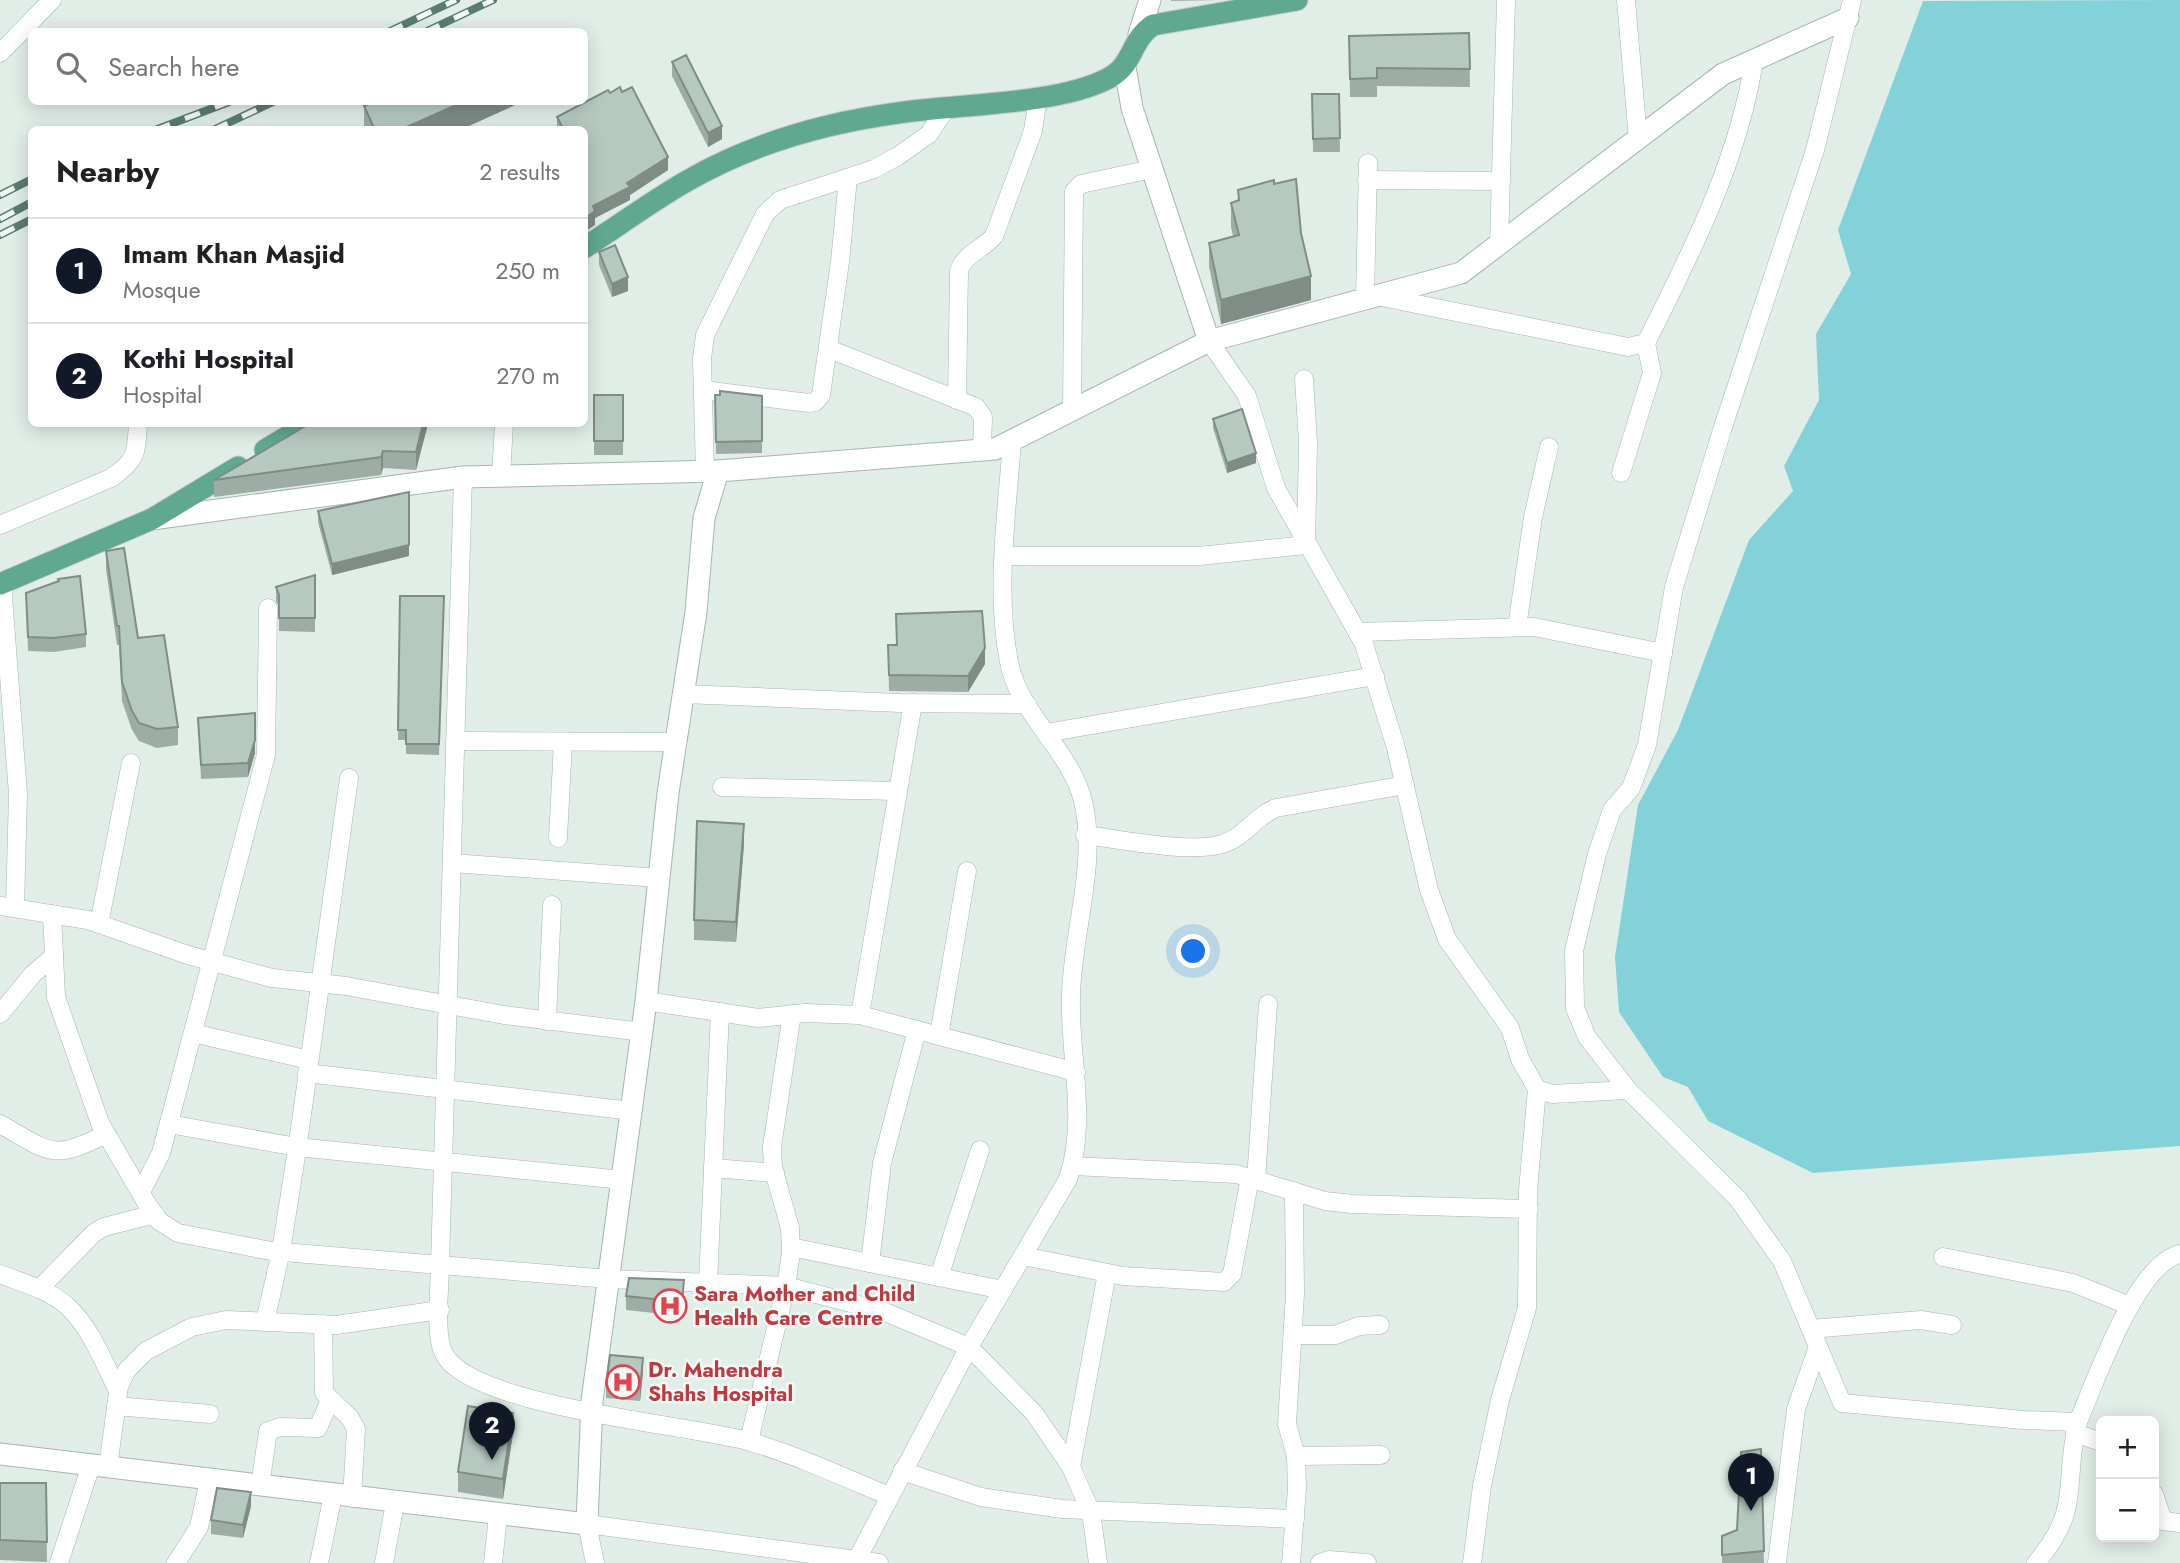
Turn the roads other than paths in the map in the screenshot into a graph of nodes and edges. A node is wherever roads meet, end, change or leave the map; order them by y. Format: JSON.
{"nodes":[{"id":1,"x":52,"y":0,"type":"edge"},
{"id":2,"x":1150,"y":0,"type":"edge"},
{"id":3,"x":1297,"y":0,"type":"edge"},
{"id":4,"x":1506,"y":0,"type":"edge"},
{"id":5,"x":1626,"y":0,"type":"edge"},
{"id":6,"x":1257,"y":3,"type":"edge"},
{"id":7,"x":1850,"y":9,"type":"edge"},
{"id":8,"x":1139,"y":34,"type":"junction"},
{"id":9,"x":0,"y":53,"type":"edge"},
{"id":10,"x":1754,"y":60,"type":"junction"},
{"id":11,"x":1125,"y":66,"type":"junction"},
{"id":12,"x":1038,"y":97,"type":"junction"},
{"id":13,"x":947,"y":107,"type":"junction"},
{"id":14,"x":1638,"y":139,"type":"junction"},
{"id":15,"x":1152,"y":169,"type":"junction"},
{"id":16,"x":848,"y":178,"type":"junction"},
{"id":17,"x":1501,"y":181,"type":"junction"},
{"id":18,"x":1499,"y":244,"type":"junction"},
{"id":19,"x":588,"y":245,"type":"edge"},
{"id":20,"x":1369,"y":297,"type":"junction"},
{"id":21,"x":1209,"y":341,"type":"junction"},
{"id":22,"x":1646,"y":343,"type":"junction"},
{"id":23,"x":829,"y":349,"type":"junction"},
{"id":24,"x":1304,"y":379,"type":"dead end"},
{"id":25,"x":703,"y":390,"type":"junction"},
{"id":26,"x":957,"y":400,"type":"junction"},
{"id":27,"x":1072,"y":410,"type":"junction"},
{"id":28,"x":138,"y":427,"type":"edge"},
{"id":29,"x":303,"y":427,"type":"edge"},
{"id":30,"x":504,"y":427,"type":"edge"},
{"id":31,"x":1012,"y":441,"type":"junction"},
{"id":32,"x":1549,"y":447,"type":"dead end"},
{"id":33,"x":982,"y":450,"type":"junction"},
{"id":34,"x":711,"y":471,"type":"junction"},
{"id":35,"x":1621,"y":472,"type":"dead end"},
{"id":36,"x":501,"y":476,"type":"junction"},
{"id":37,"x":463,"y":477,"type":"junction"},
{"id":38,"x":152,"y":519,"type":"junction"},
{"id":39,"x":0,"y":525,"type":"edge"},
{"id":40,"x":1307,"y":545,"type":"junction"},
{"id":41,"x":1005,"y":556,"type":"junction"},
{"id":42,"x":1,"y":583,"type":"edge"},
{"id":43,"x":268,"y":608,"type":"dead end"},
{"id":44,"x":1517,"y":627,"type":"junction"},
{"id":45,"x":1357,"y":632,"type":"junction"},
{"id":46,"x":1663,"y":653,"type":"junction"},
{"id":47,"x":1375,"y":676,"type":"junction"},
{"id":48,"x":683,"y":694,"type":"junction"},
{"id":49,"x":913,"y":703,"type":"junction"},
{"id":50,"x":1027,"y":704,"type":"junction"},
{"id":51,"x":1046,"y":733,"type":"junction"},
{"id":52,"x":454,"y":741,"type":"junction"},
{"id":53,"x":563,"y":742,"type":"junction"},
{"id":54,"x":676,"y":742,"type":"junction"},
{"id":55,"x":131,"y":763,"type":"dead end"},
{"id":56,"x":349,"y":778,"type":"dead end"},
{"id":57,"x":1405,"y":785,"type":"junction"},
{"id":58,"x":722,"y":787,"type":"dead end"},
{"id":59,"x":898,"y":791,"type":"junction"},
{"id":60,"x":1085,"y":835,"type":"junction"},
{"id":61,"x":558,"y":838,"type":"dead end"},
{"id":62,"x":8,"y":839,"type":"edge"},
{"id":63,"x":452,"y":863,"type":"junction"},
{"id":64,"x":967,"y":871,"type":"dead end"},
{"id":65,"x":659,"y":878,"type":"junction"},
{"id":66,"x":552,"y":905,"type":"dead end"},
{"id":67,"x":8,"y":907,"type":"edge"},
{"id":68,"x":52,"y":914,"type":"junction"},
{"id":69,"x":99,"y":924,"type":"junction"},
{"id":70,"x":54,"y":956,"type":"junction"},
{"id":71,"x":211,"y":960,"type":"junction"},
{"id":72,"x":320,"y":982,"type":"junction"},
{"id":73,"x":646,"y":1001,"type":"junction"},
{"id":74,"x":1268,"y":1004,"type":"dead end"},
{"id":75,"x":449,"y":1005,"type":"junction"},
{"id":76,"x":719,"y":1012,"type":"junction"},
{"id":77,"x":0,"y":1014,"type":"edge"},
{"id":78,"x":792,"y":1014,"type":"junction"},
{"id":79,"x":860,"y":1015,"type":"junction"},
{"id":80,"x":547,"y":1021,"type":"junction"},
{"id":81,"x":917,"y":1030,"type":"junction"},
{"id":82,"x":642,"y":1032,"type":"junction"},
{"id":83,"x":192,"y":1033,"type":"junction"},
{"id":84,"x":939,"y":1036,"type":"junction"},
{"id":85,"x":308,"y":1066,"type":"junction"},
{"id":86,"x":1076,"y":1072,"type":"junction"},
{"id":87,"x":1537,"y":1089,"type":"junction"},
{"id":88,"x":1628,"y":1090,"type":"junction"},
{"id":89,"x":446,"y":1091,"type":"junction"},
{"id":90,"x":632,"y":1111,"type":"junction"},
{"id":91,"x":0,"y":1124,"type":"edge"},
{"id":92,"x":169,"y":1124,"type":"junction"},
{"id":93,"x":106,"y":1134,"type":"junction"},
{"id":94,"x":297,"y":1147,"type":"junction"},
{"id":95,"x":980,"y":1150,"type":"dead end"},
{"id":96,"x":443,"y":1163,"type":"junction"},
{"id":97,"x":1073,"y":1166,"type":"junction"},
{"id":98,"x":713,"y":1168,"type":"junction"},
{"id":99,"x":775,"y":1173,"type":"junction"},
{"id":100,"x":1253,"y":1179,"type":"junction"},
{"id":101,"x":622,"y":1180,"type":"junction"},
{"id":102,"x":1293,"y":1191,"type":"junction"},
{"id":103,"x":141,"y":1192,"type":"junction"},
{"id":104,"x":1529,"y":1209,"type":"junction"},
{"id":105,"x":155,"y":1214,"type":"junction"},
{"id":106,"x":791,"y":1247,"type":"junction"},
{"id":107,"x":281,"y":1251,"type":"junction"},
{"id":108,"x":2180,"y":1254,"type":"edge"},
{"id":109,"x":1023,"y":1256,"type":"junction"},
{"id":110,"x":1943,"y":1257,"type":"dead end"},
{"id":111,"x":870,"y":1263,"type":"junction"},
{"id":112,"x":440,"y":1265,"type":"junction"},
{"id":113,"x":1107,"y":1273,"type":"junction"},
{"id":114,"x":0,"y":1274,"type":"edge"},
{"id":115,"x":939,"y":1277,"type":"junction"},
{"id":116,"x":609,"y":1279,"type":"junction"},
{"id":117,"x":708,"y":1283,"type":"junction"},
{"id":118,"x":786,"y":1286,"type":"junction"},
{"id":119,"x":39,"y":1289,"type":"junction"},
{"id":120,"x":1003,"y":1290,"type":"junction"},
{"id":121,"x":2130,"y":1306,"type":"junction"},
{"id":122,"x":440,"y":1310,"type":"junction"},
{"id":123,"x":265,"y":1322,"type":"junction"},
{"id":124,"x":323,"y":1324,"type":"junction"},
{"id":125,"x":1380,"y":1325,"type":"dead end"},
{"id":126,"x":1952,"y":1325,"type":"dead end"},
{"id":127,"x":1810,"y":1329,"type":"junction"},
{"id":128,"x":1293,"y":1335,"type":"junction"},
{"id":129,"x":969,"y":1347,"type":"junction"},
{"id":130,"x":1818,"y":1347,"type":"junction"},
{"id":131,"x":117,"y":1398,"type":"junction"},
{"id":132,"x":330,"y":1400,"type":"junction"},
{"id":133,"x":210,"y":1414,"type":"dead end"},
{"id":134,"x":591,"y":1414,"type":"junction"},
{"id":135,"x":2076,"y":1427,"type":"junction"},
{"id":136,"x":2096,"y":1439,"type":"edge"},
{"id":137,"x":749,"y":1441,"type":"junction"},
{"id":138,"x":0,"y":1454,"type":"edge"},
{"id":139,"x":1381,"y":1455,"type":"dead end"},
{"id":140,"x":1296,"y":1456,"type":"junction"},
{"id":141,"x":100,"y":1466,"type":"junction"},
{"id":142,"x":1071,"y":1467,"type":"junction"},
{"id":143,"x":902,"y":1471,"type":"junction"},
{"id":144,"x":209,"y":1480,"type":"junction"},
{"id":145,"x":260,"y":1486,"type":"junction"},
{"id":146,"x":342,"y":1496,"type":"junction"},
{"id":147,"x":889,"y":1496,"type":"junction"},
{"id":148,"x":395,"y":1503,"type":"junction"},
{"id":149,"x":2159,"y":1509,"type":"edge"},
{"id":150,"x":1091,"y":1512,"type":"junction"},
{"id":151,"x":498,"y":1516,"type":"junction"},
{"id":152,"x":1295,"y":1518,"type":"junction"},
{"id":153,"x":2180,"y":1523,"type":"edge"},
{"id":154,"x":587,"y":1524,"type":"junction"},
{"id":155,"x":856,"y":1562,"type":"edge"},
{"id":156,"x":59,"y":1563,"type":"edge"},
{"id":157,"x":176,"y":1563,"type":"edge"},
{"id":158,"x":319,"y":1563,"type":"edge"},
{"id":159,"x":384,"y":1563,"type":"edge"},
{"id":160,"x":493,"y":1563,"type":"edge"},
{"id":161,"x":595,"y":1563,"type":"edge"},
{"id":162,"x":879,"y":1563,"type":"edge"},
{"id":163,"x":1098,"y":1563,"type":"edge"},
{"id":164,"x":1291,"y":1563,"type":"edge"},
{"id":165,"x":1320,"y":1563,"type":"edge"},
{"id":166,"x":1367,"y":1563,"type":"edge"},
{"id":167,"x":1472,"y":1563,"type":"edge"},
{"id":168,"x":1777,"y":1563,"type":"edge"},
{"id":169,"x":2036,"y":1563,"type":"edge"}],
"edges":[{"from":1,"to":9,"type":"street"},
{"from":2,"to":8,"type":"street"},
{"from":3,"to":6,"type":"main road"},
{"from":4,"to":17,"type":"street"},
{"from":5,"to":14,"type":"street"},
{"from":6,"to":8,"type":"main road"},
{"from":7,"to":10,"type":"street"},
{"from":7,"to":46,"type":"street"},
{"from":8,"to":11,"type":"main road"},
{"from":10,"to":14,"type":"street"},
{"from":10,"to":22,"type":"street"},
{"from":11,"to":12,"type":"main road"},
{"from":11,"to":15,"type":"street"},
{"from":12,"to":13,"type":"main road"},
{"from":12,"to":26,"type":"street"},
{"from":13,"to":16,"type":"street"},
{"from":13,"to":19,"type":"main road"},
{"from":14,"to":18,"type":"street"},
{"from":15,"to":21,"type":"street"},
{"from":15,"to":27,"type":"street"},
{"from":16,"to":23,"type":"street"},
{"from":16,"to":25,"type":"street"},
{"from":17,"to":18,"type":"street"},
{"from":17,"to":20,"type":"street"},
{"from":18,"to":20,"type":"street"},
{"from":20,"to":21,"type":"street"},
{"from":20,"to":22,"type":"street"},
{"from":21,"to":27,"type":"street"},
{"from":21,"to":40,"type":"street"},
{"from":22,"to":35,"type":"street"},
{"from":23,"to":25,"type":"street"},
{"from":23,"to":26,"type":"street"},
{"from":24,"to":40,"type":"street"},
{"from":25,"to":34,"type":"street"},
{"from":26,"to":33,"type":"street"},
{"from":27,"to":31,"type":"street"},
{"from":28,"to":39,"type":"street"},
{"from":29,"to":38,"type":"main road"},
{"from":30,"to":36,"type":"street"},
{"from":31,"to":33,"type":"street"},
{"from":31,"to":41,"type":"street"},
{"from":32,"to":44,"type":"street"},
{"from":33,"to":34,"type":"street"},
{"from":34,"to":36,"type":"street"},
{"from":34,"to":48,"type":"street"},
{"from":36,"to":37,"type":"street"},
{"from":37,"to":38,"type":"street"},
{"from":37,"to":52,"type":"street"},
{"from":38,"to":42,"type":"main road"},
{"from":40,"to":41,"type":"street"},
{"from":40,"to":45,"type":"street"},
{"from":41,"to":50,"type":"street"},
{"from":42,"to":62,"type":"street"},
{"from":43,"to":71,"type":"street"},
{"from":44,"to":45,"type":"street"},
{"from":44,"to":46,"type":"street"},
{"from":45,"to":47,"type":"street"},
{"from":46,"to":88,"type":"street"},
{"from":47,"to":51,"type":"street"},
{"from":47,"to":57,"type":"street"},
{"from":48,"to":49,"type":"street"},
{"from":48,"to":54,"type":"street"},
{"from":49,"to":50,"type":"street"},
{"from":49,"to":59,"type":"street"},
{"from":50,"to":51,"type":"street"},
{"from":51,"to":60,"type":"street"},
{"from":52,"to":53,"type":"street"},
{"from":52,"to":63,"type":"street"},
{"from":53,"to":54,"type":"street"},
{"from":53,"to":61,"type":"street"},
{"from":54,"to":65,"type":"street"},
{"from":55,"to":69,"type":"street"},
{"from":56,"to":72,"type":"street"},
{"from":57,"to":60,"type":"street"},
{"from":57,"to":87,"type":"street"},
{"from":58,"to":59,"type":"street"},
{"from":59,"to":79,"type":"street"},
{"from":60,"to":86,"type":"street"},
{"from":62,"to":67,"type":"street"},
{"from":63,"to":65,"type":"street"},
{"from":63,"to":75,"type":"street"},
{"from":64,"to":84,"type":"street"},
{"from":65,"to":73,"type":"street"},
{"from":66,"to":80,"type":"street"},
{"from":67,"to":68,"type":"street"},
{"from":68,"to":69,"type":"street"},
{"from":68,"to":70,"type":"street"},
{"from":69,"to":71,"type":"street"},
{"from":70,"to":77,"type":"street"},
{"from":70,"to":93,"type":"street"},
{"from":71,"to":72,"type":"street"},
{"from":71,"to":83,"type":"street"},
{"from":72,"to":75,"type":"street"},
{"from":72,"to":85,"type":"street"},
{"from":73,"to":76,"type":"street"},
{"from":73,"to":82,"type":"street"},
{"from":74,"to":100,"type":"street"},
{"from":75,"to":80,"type":"street"},
{"from":75,"to":89,"type":"street"},
{"from":76,"to":78,"type":"street"},
{"from":76,"to":98,"type":"street"},
{"from":78,"to":79,"type":"street"},
{"from":78,"to":99,"type":"street"},
{"from":79,"to":81,"type":"street"},
{"from":80,"to":82,"type":"street"},
{"from":81,"to":84,"type":"street"},
{"from":81,"to":111,"type":"street"},
{"from":82,"to":90,"type":"street"},
{"from":83,"to":85,"type":"street"},
{"from":83,"to":92,"type":"street"},
{"from":84,"to":86,"type":"street"},
{"from":85,"to":89,"type":"street"},
{"from":85,"to":94,"type":"street"},
{"from":86,"to":97,"type":"street"},
{"from":87,"to":88,"type":"street"},
{"from":87,"to":104,"type":"street"},
{"from":88,"to":127,"type":"street"},
{"from":89,"to":90,"type":"street"},
{"from":89,"to":96,"type":"street"},
{"from":90,"to":101,"type":"street"},
{"from":91,"to":93,"type":"street"},
{"from":92,"to":94,"type":"street"},
{"from":92,"to":103,"type":"street"},
{"from":93,"to":103,"type":"street"},
{"from":94,"to":96,"type":"street"},
{"from":94,"to":107,"type":"street"},
{"from":95,"to":115,"type":"street"},
{"from":96,"to":101,"type":"street"},
{"from":96,"to":112,"type":"street"},
{"from":97,"to":100,"type":"street"},
{"from":97,"to":109,"type":"street"},
{"from":98,"to":99,"type":"street"},
{"from":98,"to":117,"type":"street"},
{"from":99,"to":106,"type":"street"},
{"from":100,"to":102,"type":"street"},
{"from":100,"to":113,"type":"street"},
{"from":101,"to":116,"type":"street"},
{"from":102,"to":104,"type":"street"},
{"from":102,"to":128,"type":"street"},
{"from":103,"to":105,"type":"street"},
{"from":104,"to":167,"type":"street"},
{"from":105,"to":107,"type":"street"},
{"from":105,"to":119,"type":"street"},
{"from":106,"to":111,"type":"street"},
{"from":106,"to":118,"type":"street"},
{"from":107,"to":112,"type":"street"},
{"from":107,"to":123,"type":"street"},
{"from":108,"to":121,"type":"street"},
{"from":109,"to":113,"type":"street"},
{"from":109,"to":120,"type":"street"},
{"from":110,"to":121,"type":"street"},
{"from":111,"to":115,"type":"street"},
{"from":112,"to":116,"type":"street"},
{"from":112,"to":122,"type":"street"},
{"from":113,"to":142,"type":"street"},
{"from":114,"to":119,"type":"street"},
{"from":115,"to":120,"type":"street"},
{"from":116,"to":117,"type":"street"},
{"from":116,"to":134,"type":"street"},
{"from":117,"to":118,"type":"street"},
{"from":118,"to":129,"type":"street"},
{"from":118,"to":137,"type":"street"},
{"from":119,"to":131,"type":"street"},
{"from":120,"to":129,"type":"street"},
{"from":121,"to":135,"type":"street"},
{"from":122,"to":124,"type":"street"},
{"from":122,"to":134,"type":"street"},
{"from":123,"to":124,"type":"street"},
{"from":123,"to":131,"type":"street"},
{"from":124,"to":132,"type":"street"},
{"from":125,"to":128,"type":"street"},
{"from":126,"to":127,"type":"street"},
{"from":127,"to":130,"type":"street"},
{"from":128,"to":140,"type":"street"},
{"from":129,"to":142,"type":"street"},
{"from":129,"to":143,"type":"street"},
{"from":130,"to":135,"type":"street"},
{"from":130,"to":168,"type":"street"},
{"from":131,"to":133,"type":"street"},
{"from":131,"to":141,"type":"street"},
{"from":132,"to":145,"type":"street"},
{"from":132,"to":146,"type":"street"},
{"from":134,"to":137,"type":"street"},
{"from":134,"to":154,"type":"street"},
{"from":135,"to":136,"type":"street"},
{"from":135,"to":169,"type":"street"},
{"from":137,"to":147,"type":"street"},
{"from":138,"to":141,"type":"street"},
{"from":139,"to":140,"type":"street"},
{"from":140,"to":152,"type":"street"},
{"from":141,"to":144,"type":"street"},
{"from":141,"to":156,"type":"street"},
{"from":142,"to":150,"type":"street"},
{"from":143,"to":147,"type":"street"},
{"from":143,"to":150,"type":"street"},
{"from":144,"to":145,"type":"street"},
{"from":144,"to":157,"type":"street"},
{"from":145,"to":146,"type":"street"},
{"from":146,"to":148,"type":"street"},
{"from":146,"to":158,"type":"street"},
{"from":147,"to":155,"type":"street"},
{"from":148,"to":151,"type":"street"},
{"from":148,"to":159,"type":"street"},
{"from":149,"to":153,"type":"street"},
{"from":150,"to":152,"type":"street"},
{"from":150,"to":163,"type":"street"},
{"from":151,"to":154,"type":"street"},
{"from":151,"to":160,"type":"street"},
{"from":152,"to":164,"type":"street"},
{"from":154,"to":155,"type":"street"},
{"from":154,"to":161,"type":"street"},
{"from":155,"to":162,"type":"street"},
{"from":165,"to":166,"type":"street"}]}
